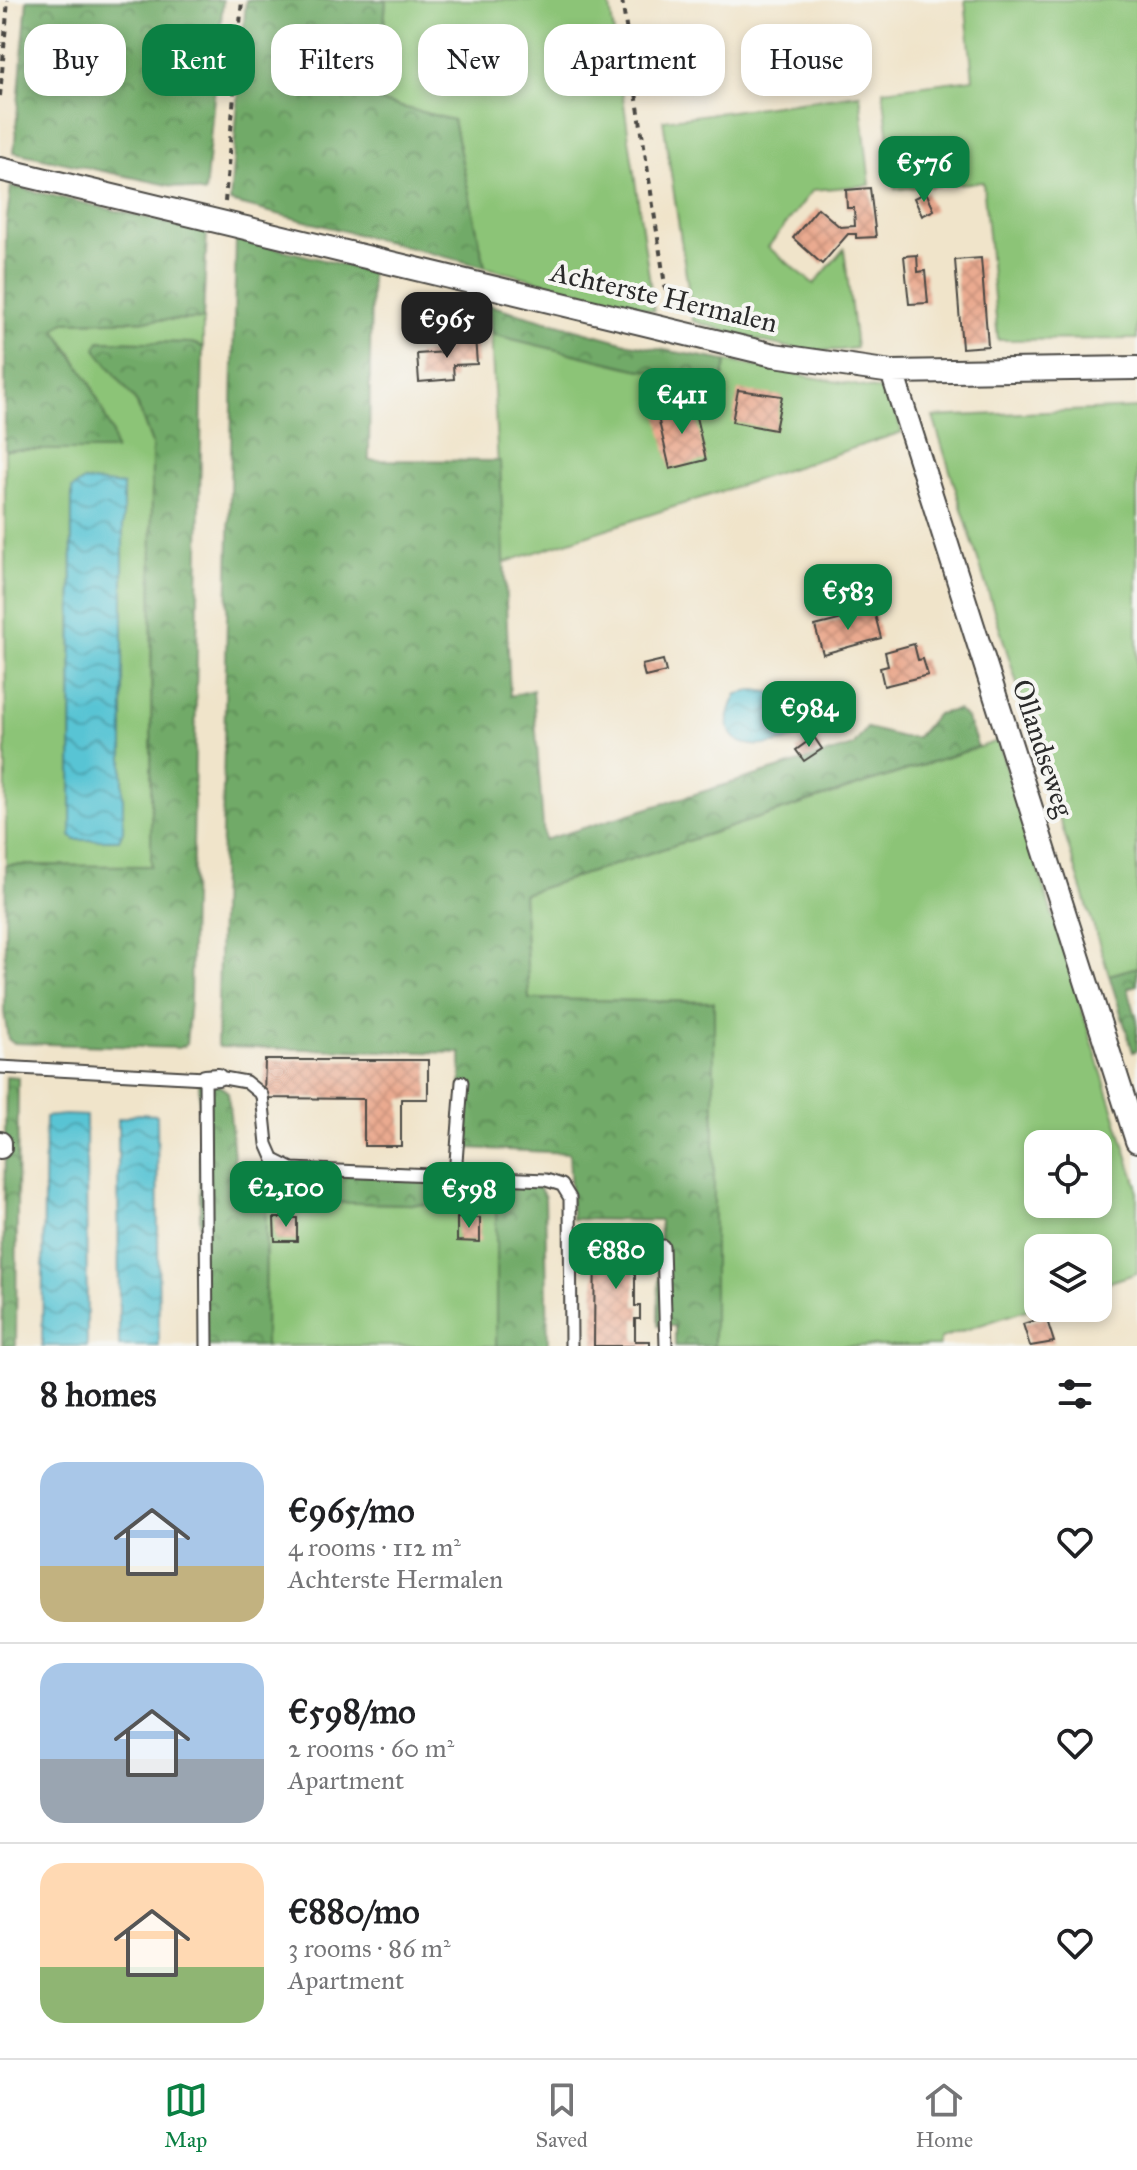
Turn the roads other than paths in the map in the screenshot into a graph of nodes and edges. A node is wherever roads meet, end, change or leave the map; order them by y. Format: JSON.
{"nodes":[{"id":1,"x":0,"y":169,"type":"edge"},
{"id":2,"x":1137,"y":368,"type":"edge"},
{"id":3,"x":892,"y":372,"type":"junction"},
{"id":4,"x":0,"y":1067,"type":"edge"},
{"id":5,"x":211,"y":1078,"type":"junction"},
{"id":6,"x":462,"y":1082,"type":"dead end"},
{"id":7,"x":1137,"y":1141,"type":"edge"},
{"id":8,"x":455,"y":1175,"type":"junction"},
{"id":9,"x":663,"y":1246,"type":"dead end"},
{"id":10,"x":207,"y":1346,"type":"edge"},
{"id":11,"x":571,"y":1346,"type":"edge"},
{"id":12,"x":666,"y":1346,"type":"edge"}],
"edges":[{"from":1,"to":3,"type":"street","name":"Achterste Hermalen"},
{"from":2,"to":3,"type":"street","name":"Achterste Hermalen"},
{"from":3,"to":7,"type":"street","name":"Ollandseweg"},
{"from":4,"to":5,"type":"lane"},
{"from":5,"to":8,"type":"lane"},
{"from":5,"to":10,"type":"lane"},
{"from":6,"to":8,"type":"lane"},
{"from":8,"to":11,"type":"lane"},
{"from":9,"to":12,"type":"lane"}]}
